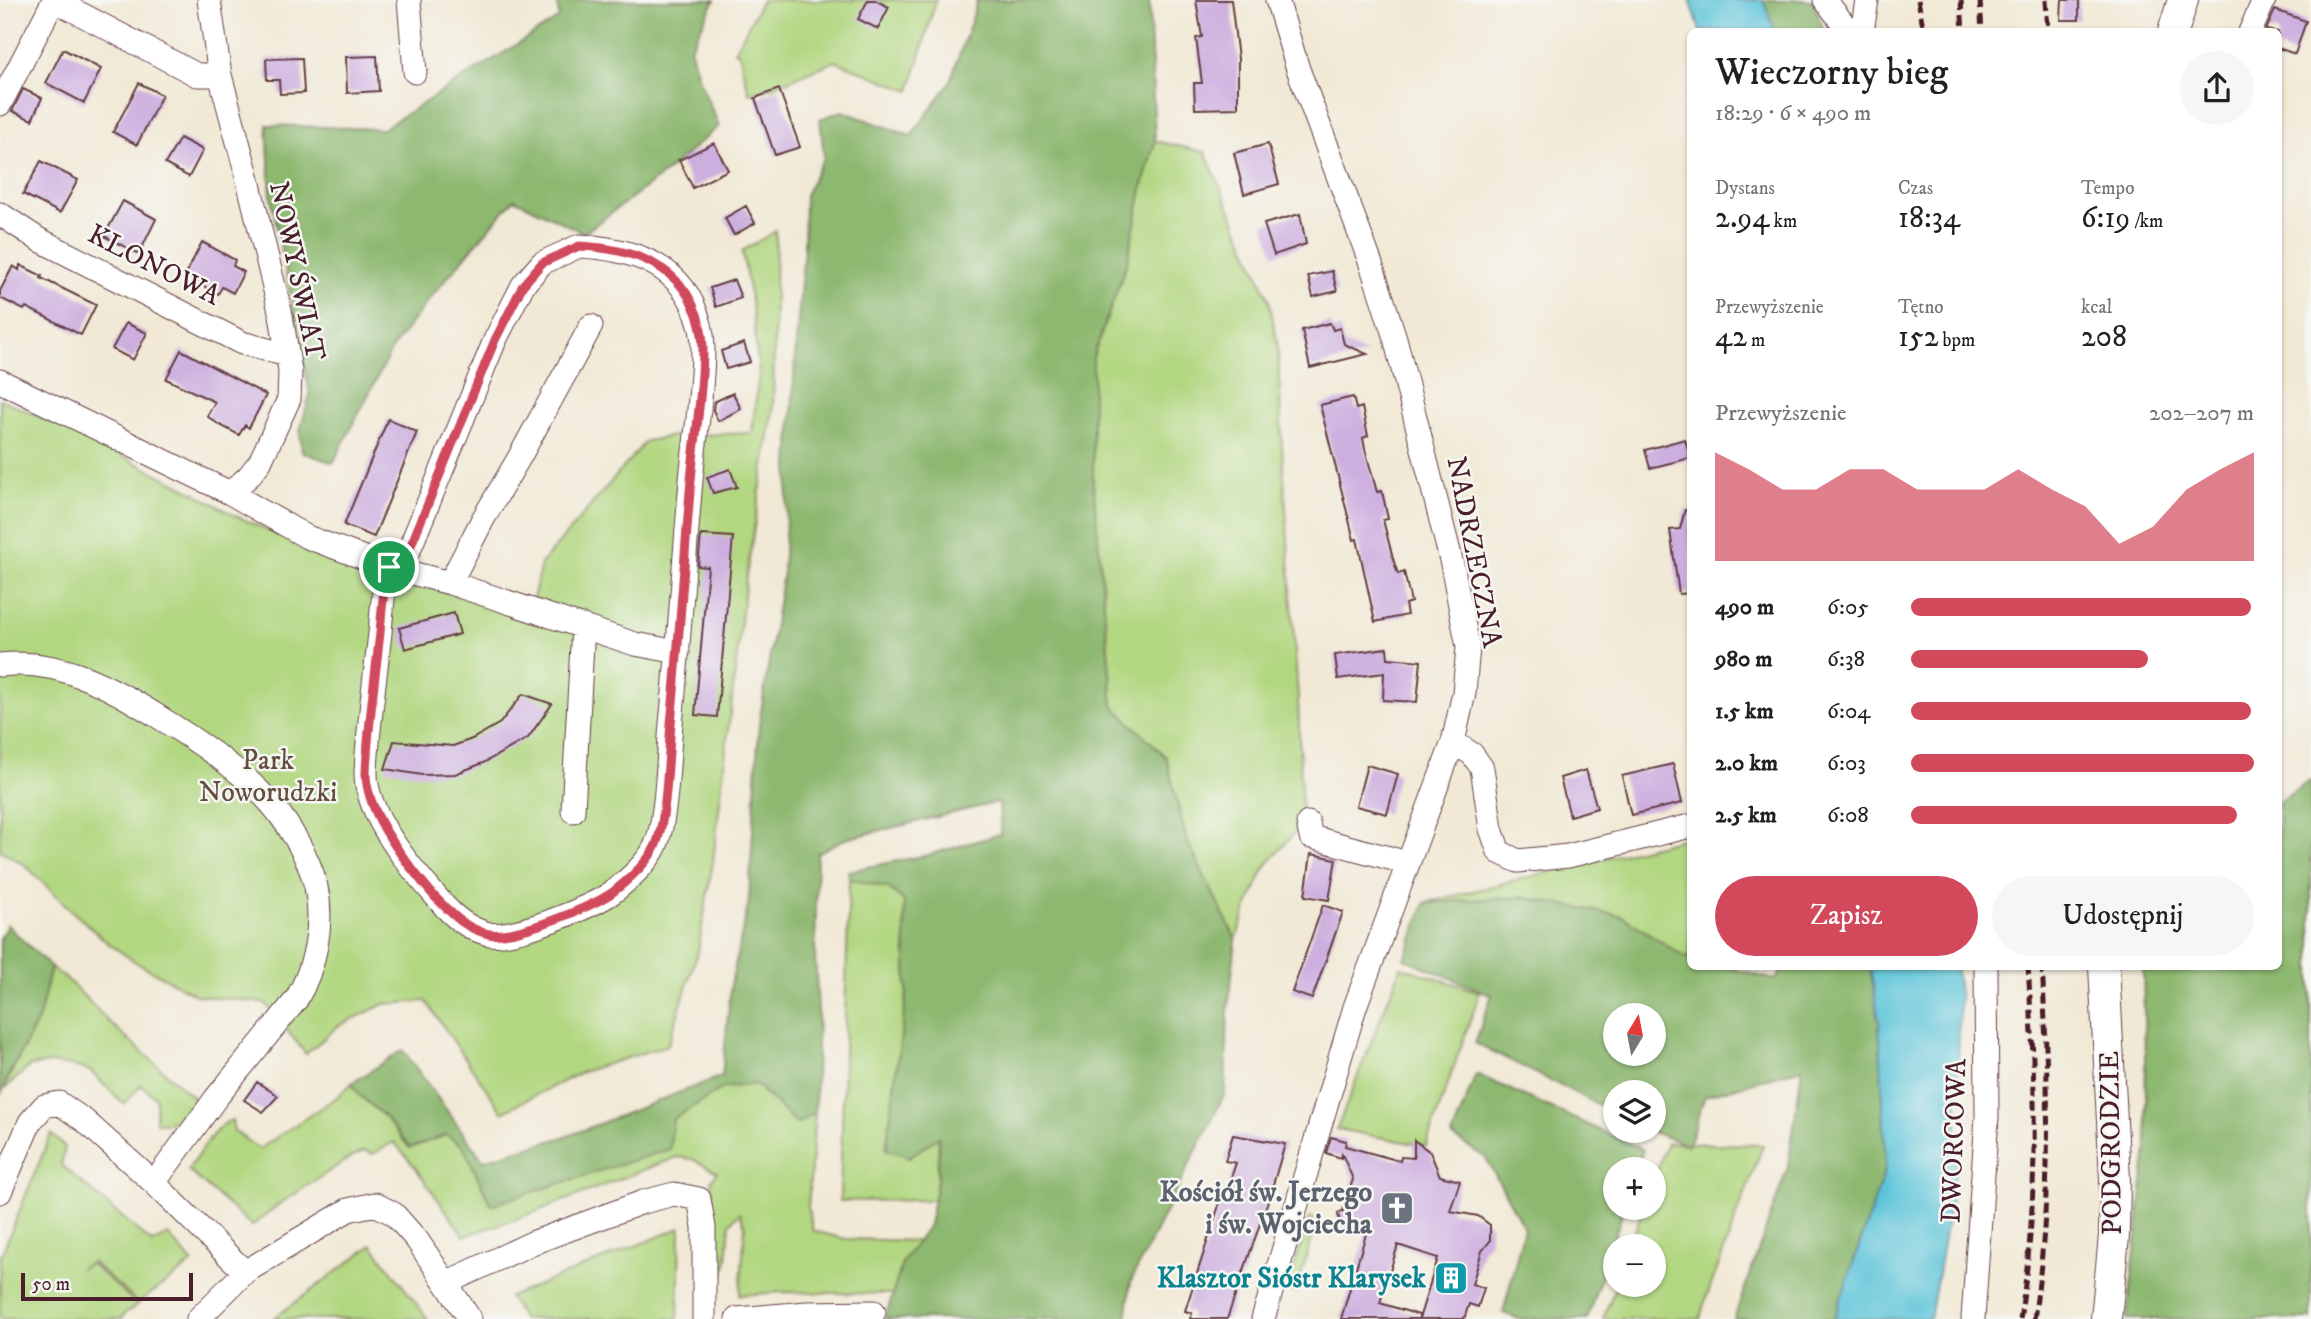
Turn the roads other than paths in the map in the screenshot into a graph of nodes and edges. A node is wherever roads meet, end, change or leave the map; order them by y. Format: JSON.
{"nodes":[{"id":1,"x":54,"y":0,"type":"edge"},
{"id":2,"x":209,"y":0,"type":"edge"},
{"id":3,"x":409,"y":0,"type":"edge"},
{"id":4,"x":1277,"y":0,"type":"edge"},
{"id":5,"x":1825,"y":0,"type":"edge"},
{"id":6,"x":1867,"y":0,"type":"edge"},
{"id":7,"x":2183,"y":0,"type":"edge"},
{"id":8,"x":2264,"y":0,"type":"edge"},
{"id":9,"x":1847,"y":28,"type":"edge"},
{"id":10,"x":1863,"y":28,"type":"edge"},
{"id":11,"x":2174,"y":28,"type":"edge"},
{"id":12,"x":2252,"y":28,"type":"edge"},
{"id":13,"x":415,"y":72,"type":"dead end"},
{"id":14,"x":220,"y":75,"type":"junction"},
{"id":15,"x":0,"y":104,"type":"edge"},
{"id":16,"x":0,"y":214,"type":"edge"},
{"id":17,"x":591,"y":326,"type":"dead end"},
{"id":18,"x":287,"y":355,"type":"junction"},
{"id":19,"x":1,"y":384,"type":"edge"},
{"id":20,"x":230,"y":493,"type":"junction"},
{"id":21,"x":389,"y":567,"type":"junction"},
{"id":22,"x":450,"y":583,"type":"junction"},
{"id":23,"x":583,"y":626,"type":"junction"},
{"id":24,"x":678,"y":652,"type":"junction"},
{"id":25,"x":0,"y":665,"type":"edge"},
{"id":26,"x":1453,"y":742,"type":"junction"},
{"id":27,"x":573,"y":811,"type":"dead end"},
{"id":28,"x":1308,"y":823,"type":"dead end"},
{"id":29,"x":1687,"y":827,"type":"edge"},
{"id":30,"x":1408,"y":863,"type":"junction"},
{"id":31,"x":1986,"y":970,"type":"edge"},
{"id":32,"x":2104,"y":970,"type":"edge"},
{"id":33,"x":154,"y":1183,"type":"junction"},
{"id":34,"x":0,"y":1192,"type":"edge"},
{"id":35,"x":246,"y":1272,"type":"junction"},
{"id":36,"x":446,"y":1283,"type":"junction"},
{"id":37,"x":874,"y":1312,"type":"dead end"},
{"id":38,"x":198,"y":1319,"type":"edge"},
{"id":39,"x":470,"y":1319,"type":"edge"},
{"id":40,"x":704,"y":1319,"type":"edge"},
{"id":41,"x":737,"y":1319,"type":"edge"},
{"id":42,"x":1263,"y":1319,"type":"edge"},
{"id":43,"x":1973,"y":1319,"type":"edge"},
{"id":44,"x":2106,"y":1319,"type":"edge"}],
"edges":[{"from":1,"to":14,"type":"street"},
{"from":1,"to":15,"type":"street"},
{"from":2,"to":14,"type":"street","name":"NOWY ŚWIAT"},
{"from":3,"to":13,"type":"street"},
{"from":4,"to":26,"type":"street","name":"NADRZECZNA"},
{"from":5,"to":9,"type":"street"},
{"from":6,"to":10,"type":"street"},
{"from":7,"to":11,"type":"main road"},
{"from":8,"to":12,"type":"street"},
{"from":14,"to":18,"type":"street","name":"NOWY ŚWIAT"},
{"from":16,"to":18,"type":"street","name":"KLONOWA"},
{"from":17,"to":22,"type":"street"},
{"from":18,"to":20,"type":"street","name":"NOWY ŚWIAT"},
{"from":19,"to":20,"type":"street"},
{"from":20,"to":21,"type":"street"},
{"from":21,"to":22,"type":"street"},
{"from":21,"to":24,"type":"street"},
{"from":21,"to":24,"type":"street"},
{"from":22,"to":23,"type":"street"},
{"from":23,"to":24,"type":"street"},
{"from":23,"to":27,"type":"street"},
{"from":25,"to":33,"type":"street"},
{"from":26,"to":29,"type":"street"},
{"from":26,"to":30,"type":"street","name":"NADRZECZNA"},
{"from":28,"to":30,"type":"street"},
{"from":30,"to":42,"type":"street","name":"NADRZECZNA"},
{"from":31,"to":43,"type":"street","name":"DWORCOWA"},
{"from":32,"to":44,"type":"main road","name":"PODGRODZIE"},
{"from":33,"to":34,"type":"street"},
{"from":33,"to":35,"type":"street"},
{"from":35,"to":36,"type":"street"},
{"from":35,"to":38,"type":"street"},
{"from":36,"to":39,"type":"street"},
{"from":36,"to":40,"type":"street"},
{"from":37,"to":41,"type":"street"}]}
